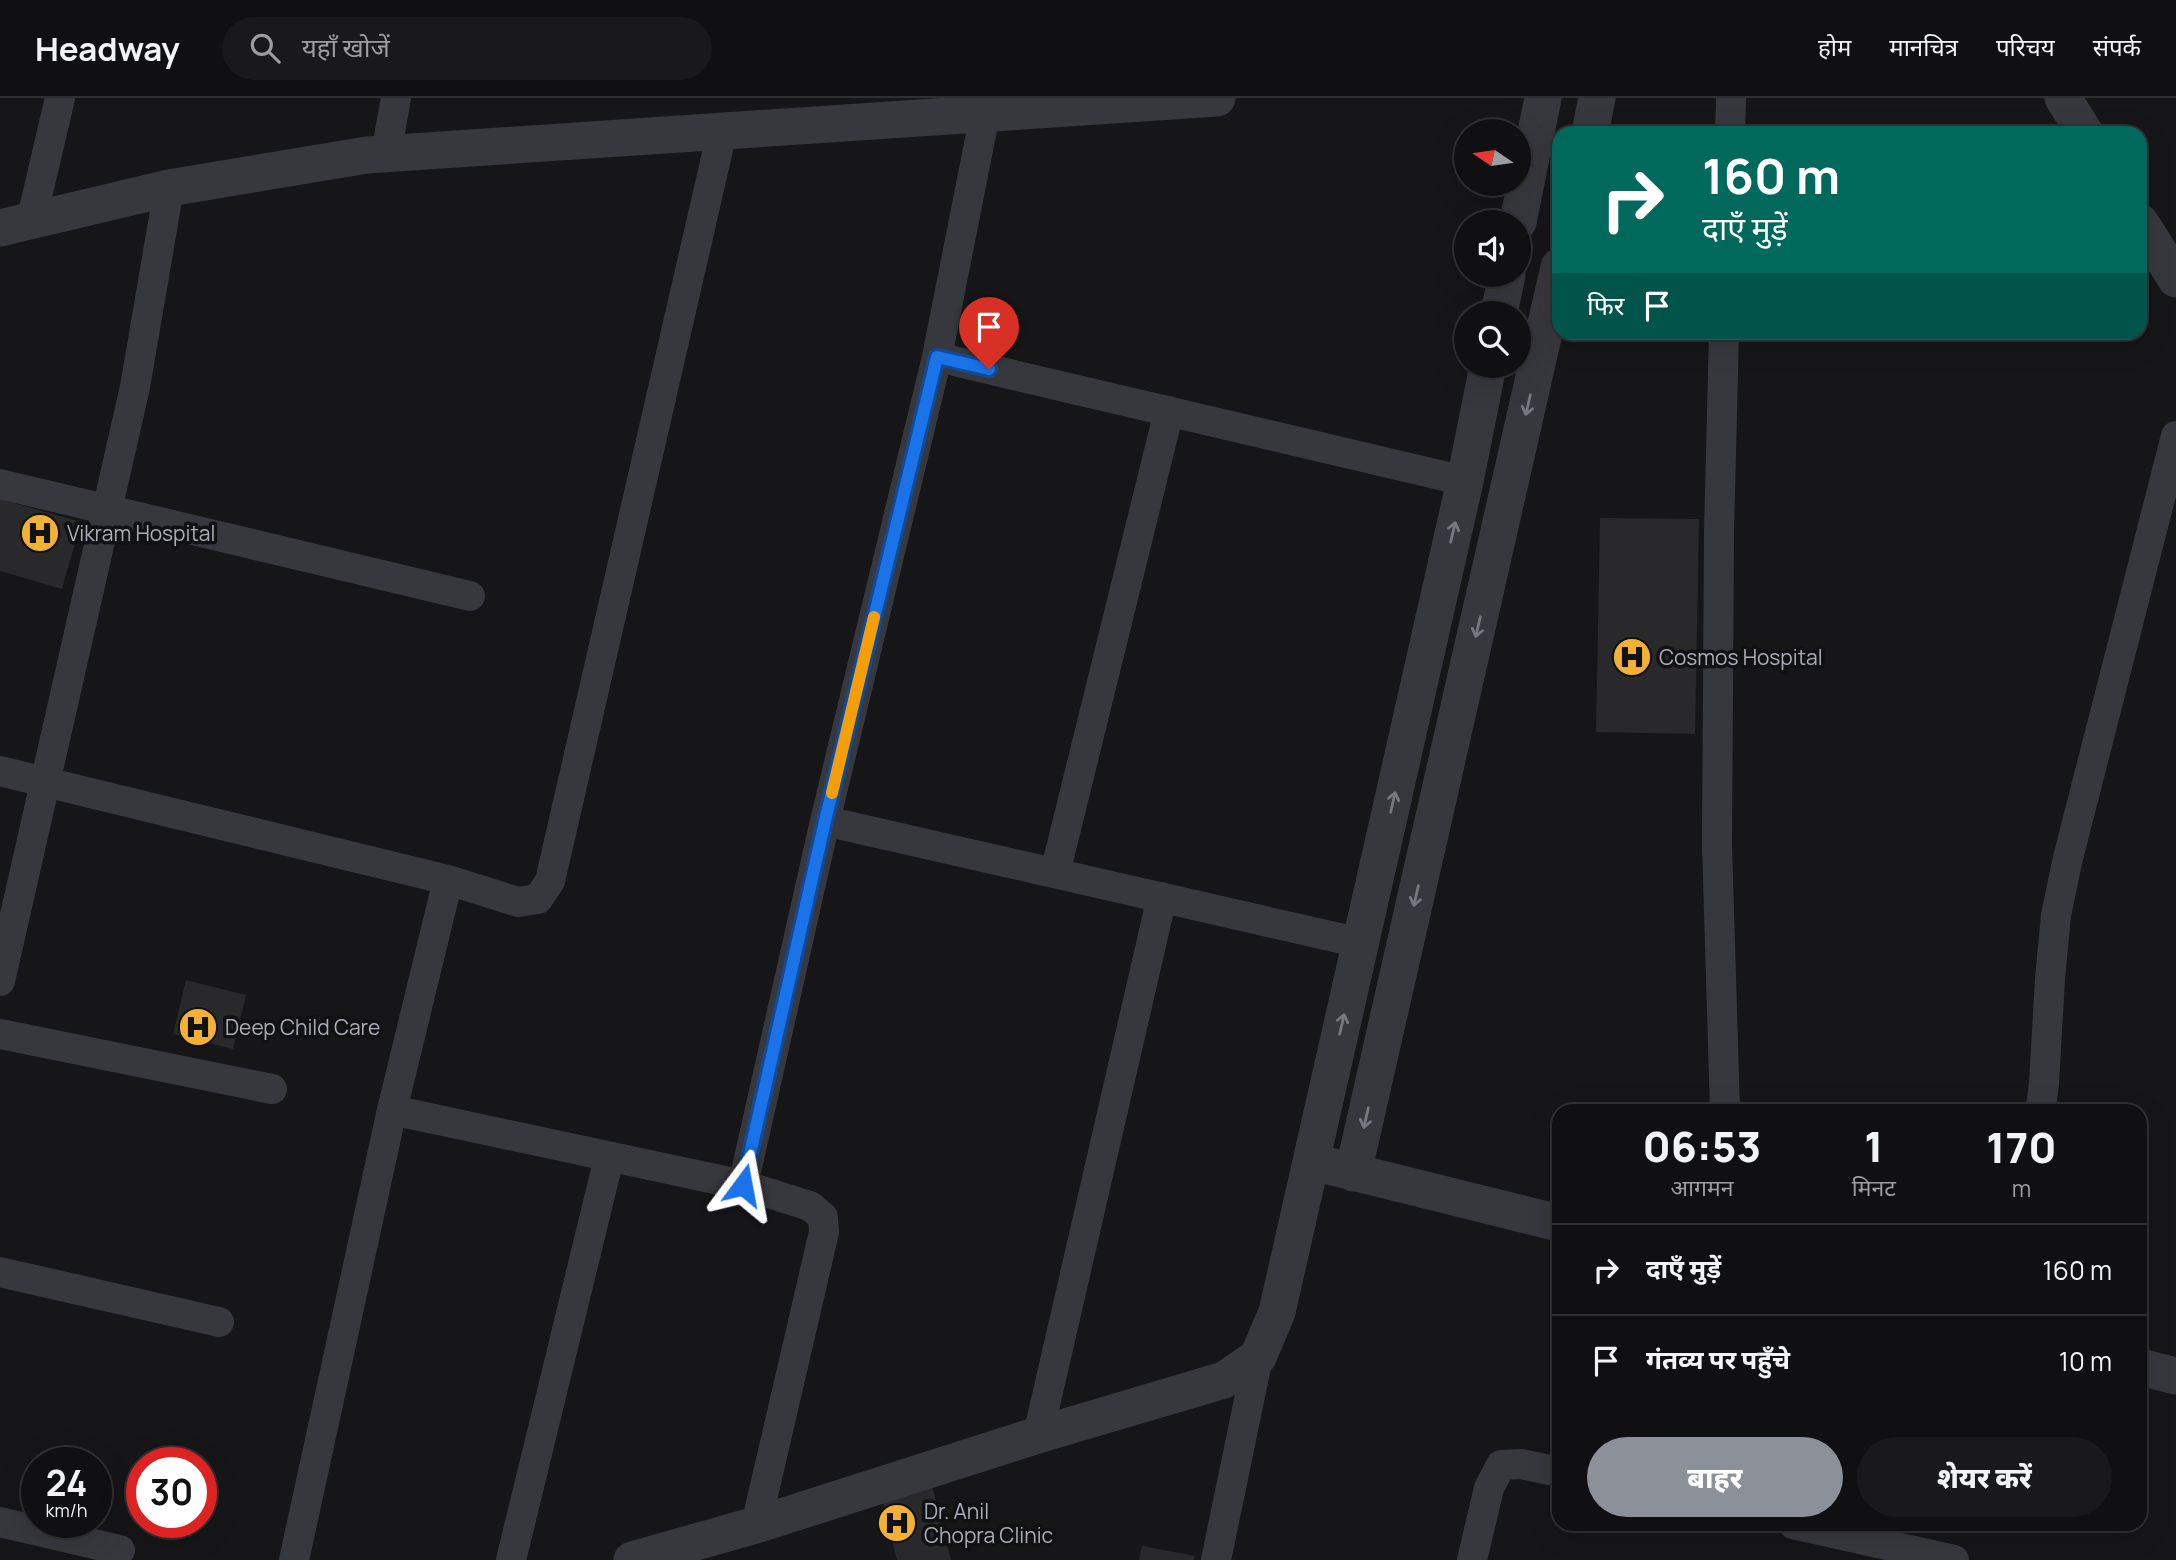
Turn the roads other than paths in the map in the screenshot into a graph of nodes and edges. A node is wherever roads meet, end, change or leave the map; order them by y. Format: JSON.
{"nodes":[{"id":1,"x":60,"y":98,"type":"edge"},
{"id":2,"x":396,"y":98,"type":"edge"},
{"id":3,"x":1217,"y":98,"type":"edge"},
{"id":4,"x":1543,"y":98,"type":"edge"},
{"id":5,"x":1598,"y":98,"type":"edge"},
{"id":6,"x":1731,"y":98,"type":"edge"},
{"id":7,"x":2063,"y":98,"type":"edge"},
{"id":8,"x":1048,"y":104,"type":"edge"},
{"id":9,"x":986,"y":106,"type":"edge"},
{"id":10,"x":1592,"y":126,"type":"edge"},
{"id":11,"x":1730,"y":126,"type":"edge"},
{"id":12,"x":2081,"y":126,"type":"edge"},
{"id":13,"x":722,"y":132,"type":"junction"},
{"id":14,"x":386,"y":154,"type":"junction"},
{"id":15,"x":169,"y":188,"type":"junction"},
{"id":16,"x":1520,"y":210,"type":"edge"},
{"id":17,"x":15,"y":225,"type":"edge"},
{"id":18,"x":2147,"y":233,"type":"edge"},
{"id":19,"x":2176,"y":279,"type":"edge"},
{"id":20,"x":1552,"y":298,"type":"edge"},
{"id":21,"x":1724,"y":340,"type":"edge"},
{"id":22,"x":937,"y":357,"type":"junction"},
{"id":23,"x":1486,"y":378,"type":"edge"},
{"id":24,"x":1170,"y":411,"type":"junction"},
{"id":25,"x":2176,"y":436,"type":"edge"},
{"id":26,"x":1465,"y":481,"type":"junction"},
{"id":27,"x":0,"y":484,"type":"edge"},
{"id":28,"x":108,"y":509,"type":"junction"},
{"id":29,"x":470,"y":596,"type":"dead end"},
{"id":30,"x":0,"y":771,"type":"edge"},
{"id":31,"x":46,"y":782,"type":"junction"},
{"id":32,"x":825,"y":821,"type":"junction"},
{"id":33,"x":1384,"y":842,"type":"junction"},
{"id":34,"x":1426,"y":852,"type":"junction"},
{"id":35,"x":1055,"y":873,"type":"junction"},
{"id":36,"x":448,"y":880,"type":"junction"},
{"id":37,"x":1162,"y":897,"type":"junction"},
{"id":38,"x":1361,"y":943,"type":"junction"},
{"id":39,"x":0,"y":981,"type":"edge"},
{"id":40,"x":0,"y":1034,"type":"edge"},
{"id":41,"x":272,"y":1089,"type":"dead end"},
{"id":42,"x":1725,"y":1104,"type":"edge"},
{"id":43,"x":2041,"y":1104,"type":"edge"},
{"id":44,"x":392,"y":1110,"type":"junction"},
{"id":45,"x":609,"y":1158,"type":"junction"},
{"id":46,"x":1311,"y":1162,"type":"junction"},
{"id":47,"x":1353,"y":1172,"type":"junction"},
{"id":48,"x":743,"y":1185,"type":"junction"},
{"id":49,"x":1552,"y":1221,"type":"edge"},
{"id":50,"x":0,"y":1272,"type":"edge"},
{"id":51,"x":219,"y":1322,"type":"dead end"},
{"id":52,"x":1258,"y":1357,"type":"junction"},
{"id":53,"x":2147,"y":1369,"type":"edge"},
{"id":54,"x":2176,"y":1376,"type":"edge"},
{"id":55,"x":1038,"y":1435,"type":"junction"},
{"id":56,"x":1552,"y":1471,"type":"edge"},
{"id":57,"x":0,"y":1522,"type":"edge"},
{"id":58,"x":756,"y":1525,"type":"junction"},
{"id":59,"x":1824,"y":1531,"type":"edge"},
{"id":60,"x":120,"y":1550,"type":"dead end"},
{"id":61,"x":294,"y":1560,"type":"edge"},
{"id":62,"x":512,"y":1560,"type":"edge"},
{"id":63,"x":632,"y":1560,"type":"edge"},
{"id":64,"x":1216,"y":1560,"type":"edge"},
{"id":65,"x":1472,"y":1560,"type":"edge"},
{"id":66,"x":1954,"y":1560,"type":"edge"}],
"edges":[{"from":1,"to":17,"type":"street"},
{"from":2,"to":14,"type":"street"},
{"from":3,"to":8,"type":"street"},
{"from":4,"to":16,"type":"street"},
{"from":5,"to":10,"type":"street"},
{"from":6,"to":11,"type":"street"},
{"from":7,"to":12,"type":"street"},
{"from":8,"to":9,"type":"street"},
{"from":9,"to":13,"type":"street"},
{"from":9,"to":22,"type":"street"},
{"from":13,"to":14,"type":"street"},
{"from":13,"to":36,"type":"street"},
{"from":14,"to":15,"type":"street"},
{"from":15,"to":17,"type":"street"},
{"from":15,"to":28,"type":"street"},
{"from":18,"to":19,"type":"street"},
{"from":20,"to":34,"type":"street","one_way":true},
{"from":21,"to":42,"type":"street"},
{"from":22,"to":24,"type":"street"},
{"from":22,"to":32,"type":"street"},
{"from":23,"to":26,"type":"street"},
{"from":24,"to":26,"type":"street"},
{"from":24,"to":35,"type":"street"},
{"from":25,"to":43,"type":"street"},
{"from":33,"to":26,"type":"street","one_way":true},
{"from":27,"to":28,"type":"street"},
{"from":28,"to":29,"type":"street"},
{"from":28,"to":31,"type":"street"},
{"from":30,"to":31,"type":"street"},
{"from":31,"to":36,"type":"street"},
{"from":31,"to":39,"type":"street"},
{"from":32,"to":35,"type":"street"},
{"from":32,"to":48,"type":"street"},
{"from":33,"to":34,"type":"street"},
{"from":33,"to":38,"type":"street"},
{"from":34,"to":47,"type":"street","one_way":true},
{"from":35,"to":37,"type":"street"},
{"from":36,"to":44,"type":"street"},
{"from":37,"to":38,"type":"street"},
{"from":37,"to":55,"type":"street"},
{"from":46,"to":38,"type":"street","one_way":true},
{"from":40,"to":41,"type":"street"},
{"from":44,"to":45,"type":"street"},
{"from":44,"to":61,"type":"street"},
{"from":45,"to":48,"type":"street"},
{"from":45,"to":62,"type":"street"},
{"from":46,"to":47,"type":"street"},
{"from":46,"to":52,"type":"street"},
{"from":47,"to":49,"type":"street"},
{"from":48,"to":58,"type":"street"},
{"from":50,"to":51,"type":"street"},
{"from":52,"to":55,"type":"street"},
{"from":52,"to":64,"type":"street"},
{"from":53,"to":54,"type":"street"},
{"from":55,"to":58,"type":"street"},
{"from":56,"to":65,"type":"street"},
{"from":57,"to":60,"type":"street"},
{"from":58,"to":63,"type":"street"},
{"from":59,"to":66,"type":"street"}]}
